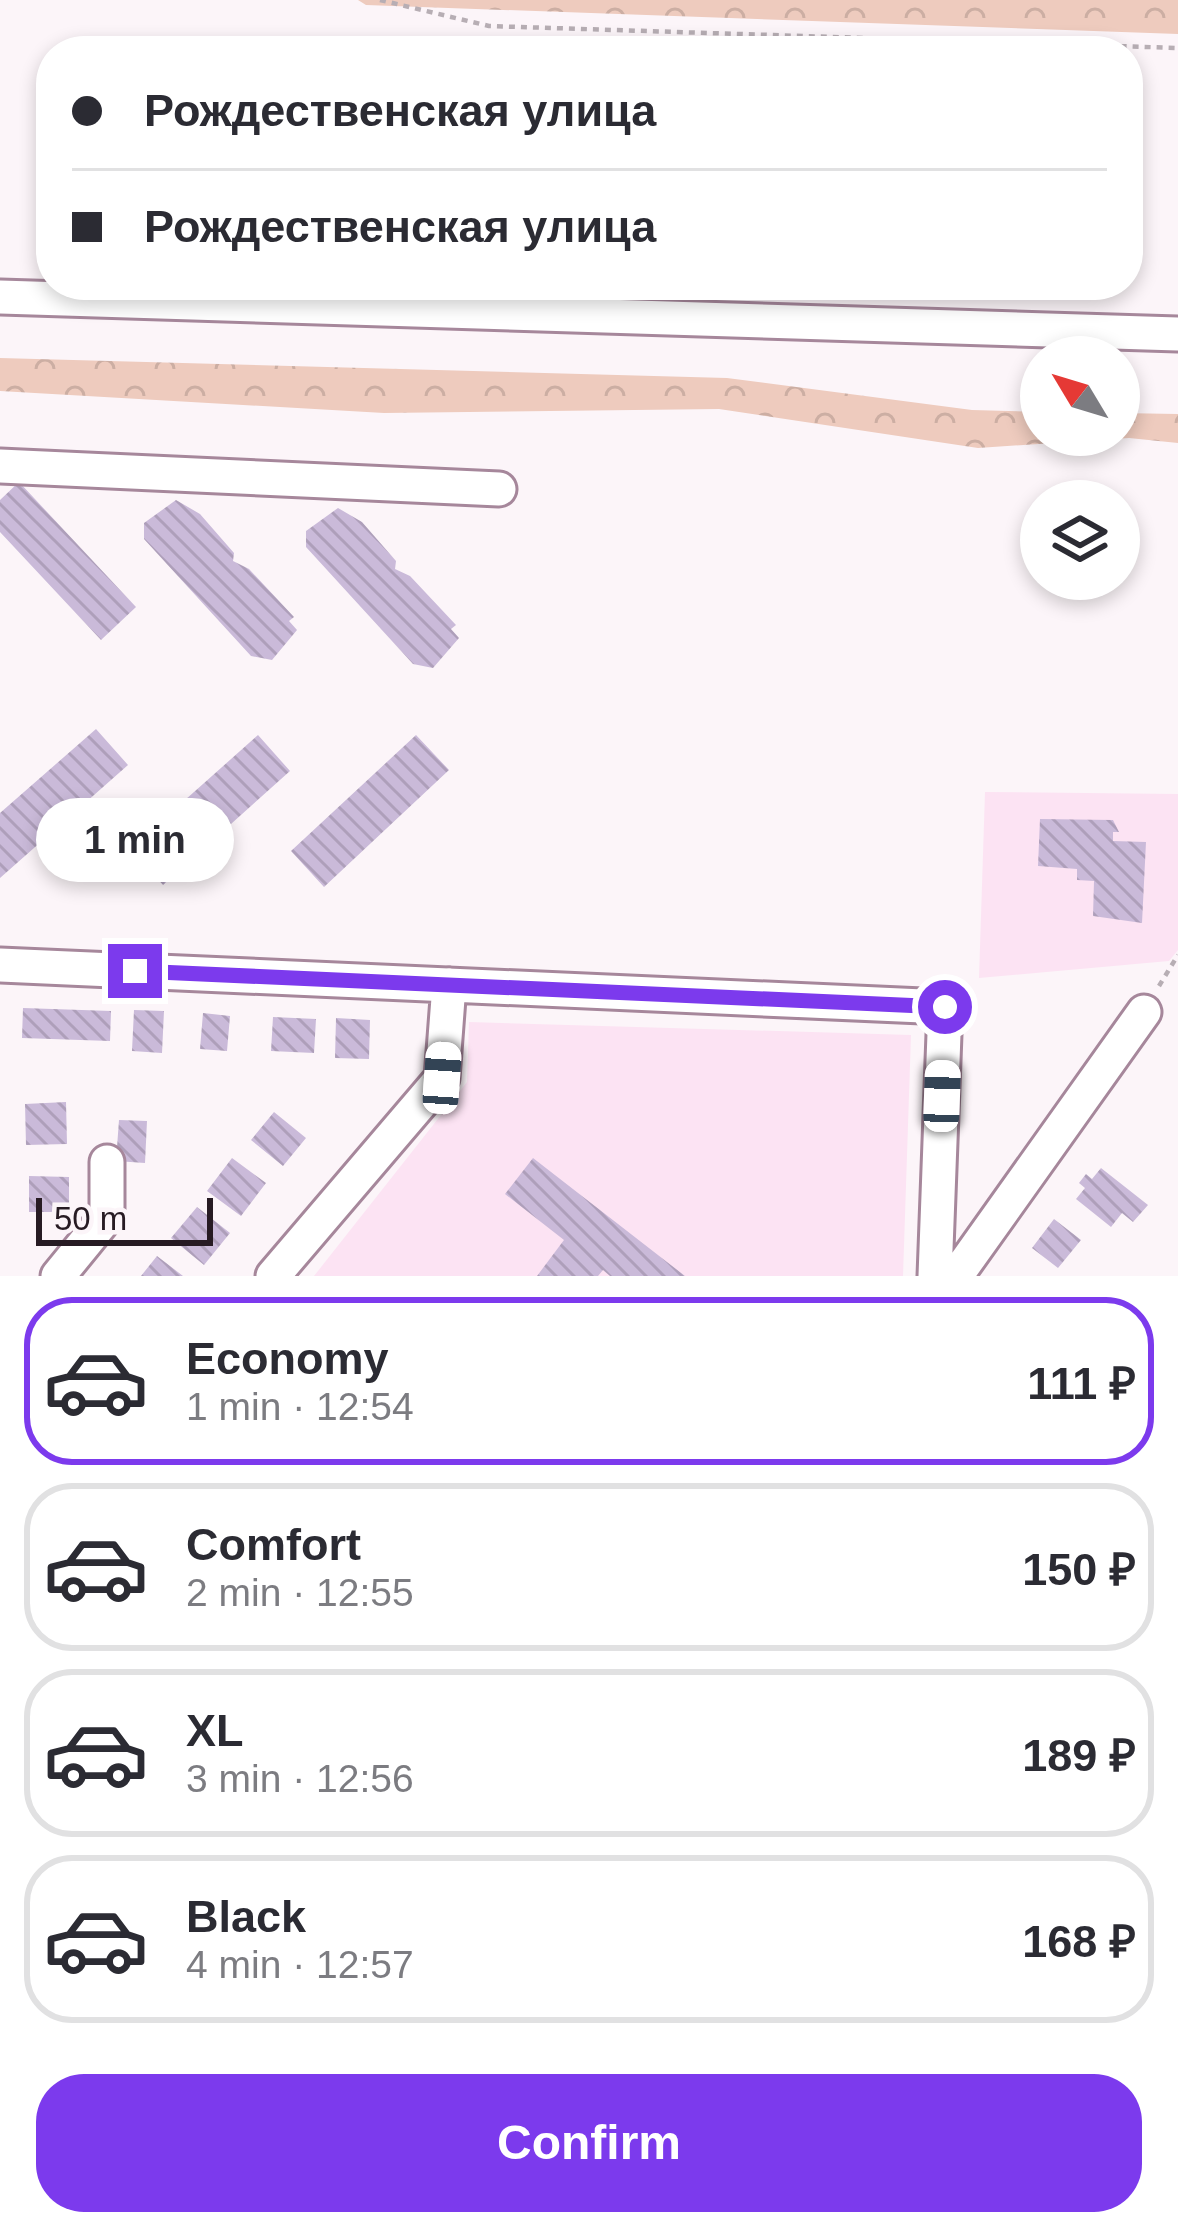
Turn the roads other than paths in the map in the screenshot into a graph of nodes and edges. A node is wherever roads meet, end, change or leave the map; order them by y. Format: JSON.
{"nodes":[{"id":1,"x":0,"y":297,"type":"edge"},
{"id":2,"x":36,"y":298,"type":"edge"},
{"id":3,"x":96,"y":300,"type":"edge"},
{"id":4,"x":1178,"y":334,"type":"edge"},
{"id":5,"x":0,"y":466,"type":"edge"},
{"id":6,"x":499,"y":489,"type":"dead end"},
{"id":7,"x":0,"y":965,"type":"edge"},
{"id":8,"x":449,"y":985,"type":"junction"},
{"id":9,"x":1144,"y":1012,"type":"road end"},
{"id":10,"x":107,"y":1162,"type":"dead end"},
{"id":11,"x":58,"y":1276,"type":"edge"},
{"id":12,"x":273,"y":1276,"type":"edge"},
{"id":13,"x":935,"y":1276,"type":"edge"},
{"id":14,"x":956,"y":1276,"type":"edge"}],
"edges":[{"from":1,"to":2,"type":"street"},
{"from":3,"to":4,"type":"street"},
{"from":5,"to":6,"type":"street"},
{"from":7,"to":8,"type":"street"},
{"from":8,"to":12,"type":"street"},
{"from":8,"to":13,"type":"street"},
{"from":9,"to":14,"type":"street"},
{"from":10,"to":11,"type":"street"}]}
